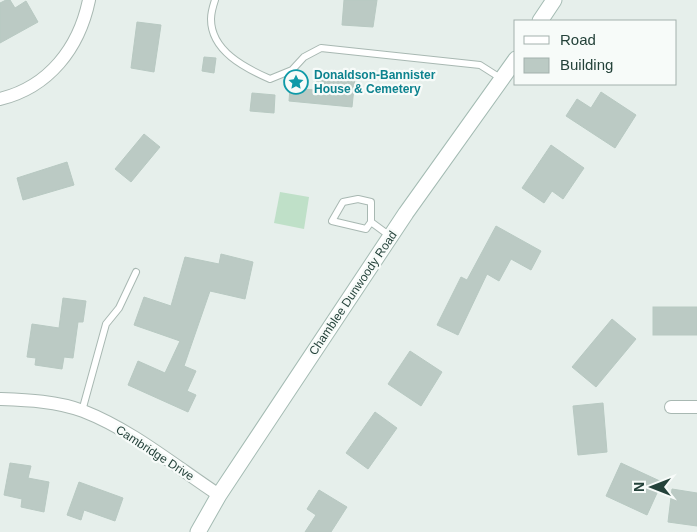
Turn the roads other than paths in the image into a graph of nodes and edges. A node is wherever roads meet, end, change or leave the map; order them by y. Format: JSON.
{"nodes":[{"id":1,"x":89,"y":0,"type":"edge"},
{"id":2,"x":214,"y":0,"type":"edge"},
{"id":3,"x":554,"y":0,"type":"edge"},
{"id":4,"x":541,"y":20,"type":"edge"},
{"id":5,"x":514,"y":62,"type":"edge"},
{"id":6,"x":502,"y":79,"type":"junction"},
{"id":7,"x":0,"y":100,"type":"edge"},
{"id":8,"x":371,"y":222,"type":"junction"},
{"id":9,"x":391,"y":236,"type":"junction"},
{"id":10,"x":136,"y":272,"type":"dead end"},
{"id":11,"x":0,"y":399,"type":"edge"},
{"id":12,"x":671,"y":407,"type":"dead end"},
{"id":13,"x":697,"y":407,"type":"edge"},
{"id":14,"x":82,"y":411,"type":"junction"},
{"id":15,"x":219,"y":495,"type":"junction"},
{"id":16,"x":198,"y":532,"type":"edge"}],
"edges":[{"from":1,"to":7,"type":"street"},
{"from":2,"to":6,"type":"lane"},
{"from":3,"to":4,"type":"street"},
{"from":5,"to":6,"type":"street","name":"Chamblee Dunwoody Road"},
{"from":6,"to":9,"type":"street","name":"Chamblee Dunwoody Road"},
{"from":8,"to":8,"type":"lane"},
{"from":8,"to":9,"type":"lane"},
{"from":9,"to":15,"type":"street","name":"Chamblee Dunwoody Road"},
{"from":10,"to":14,"type":"lane"},
{"from":11,"to":14,"type":"street","name":"Cambridge Drive"},
{"from":12,"to":13,"type":"street"},
{"from":14,"to":15,"type":"street","name":"Cambridge Drive"},
{"from":15,"to":16,"type":"street","name":"Chamblee Dunwoody Road"}]}
